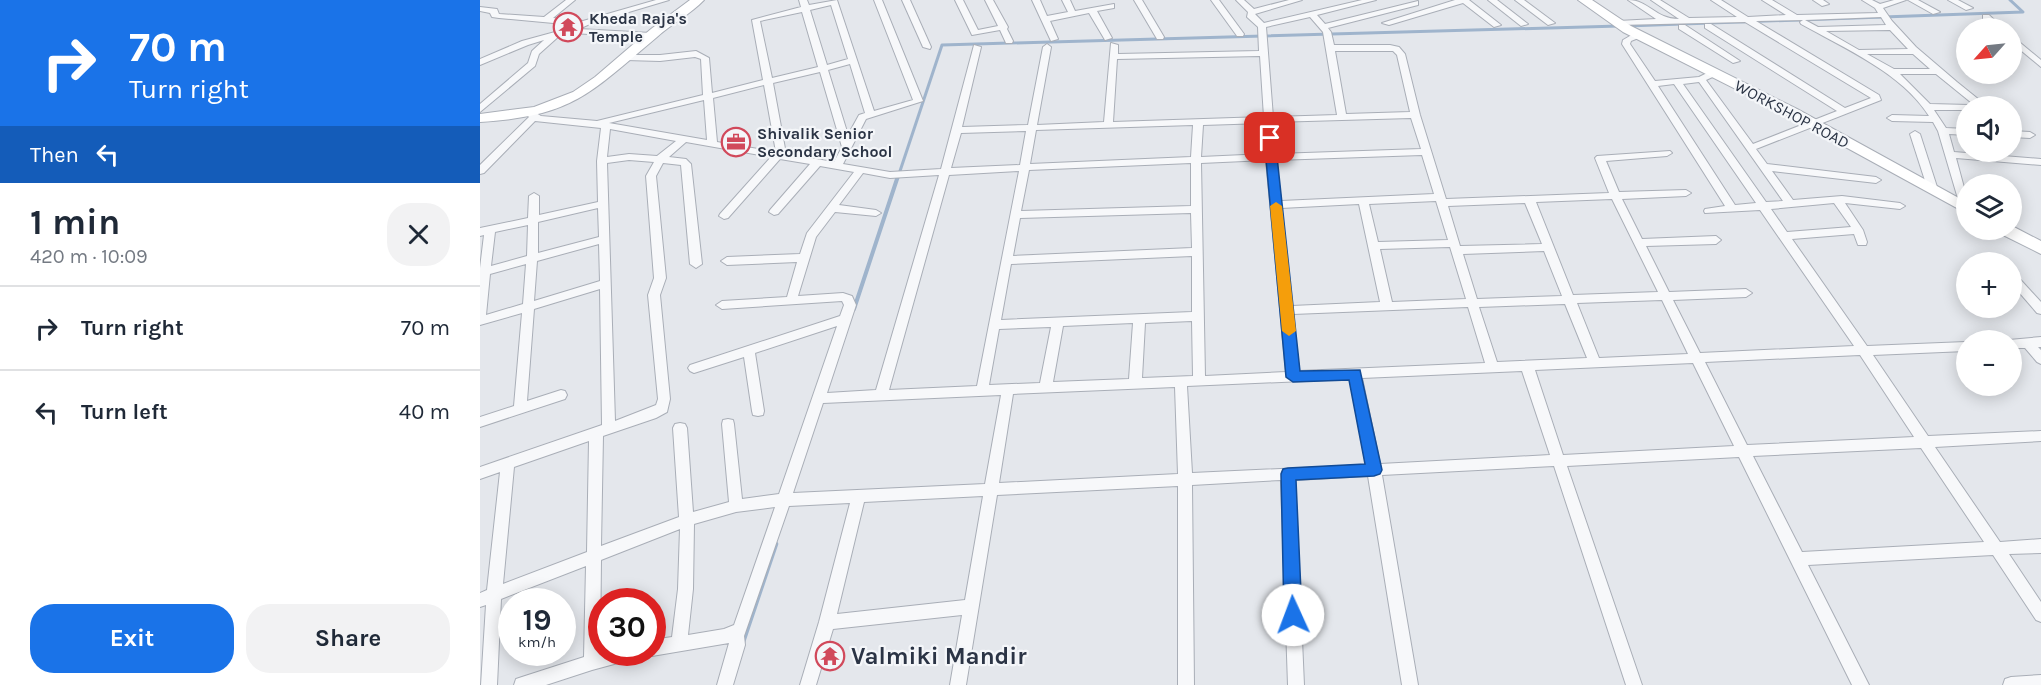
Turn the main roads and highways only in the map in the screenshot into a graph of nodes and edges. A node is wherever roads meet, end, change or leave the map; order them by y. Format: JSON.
{"nodes":[{"id":1,"x":698,"y":0,"type":"edge"},
{"id":2,"x":1572,"y":0,"type":"edge"},
{"id":3,"x":1584,"y":0,"type":"edge"},
{"id":4,"x":1624,"y":27,"type":"junction"},
{"id":5,"x":480,"y":118,"type":"edge"},
{"id":6,"x":1956,"y":203,"type":"edge"},
{"id":7,"x":2022,"y":238,"type":"edge"},
{"id":8,"x":2041,"y":248,"type":"edge"}],
"edges":[{"from":1,"to":5,"type":"main road"},
{"from":2,"to":4,"type":"main road","name":"WORKSHOP ROAD"},
{"from":3,"to":4,"type":"main road","name":"WORKSHOP ROAD"},
{"from":4,"to":6,"type":"main road","name":"WORKSHOP ROAD"},
{"from":7,"to":8,"type":"main road"}]}
